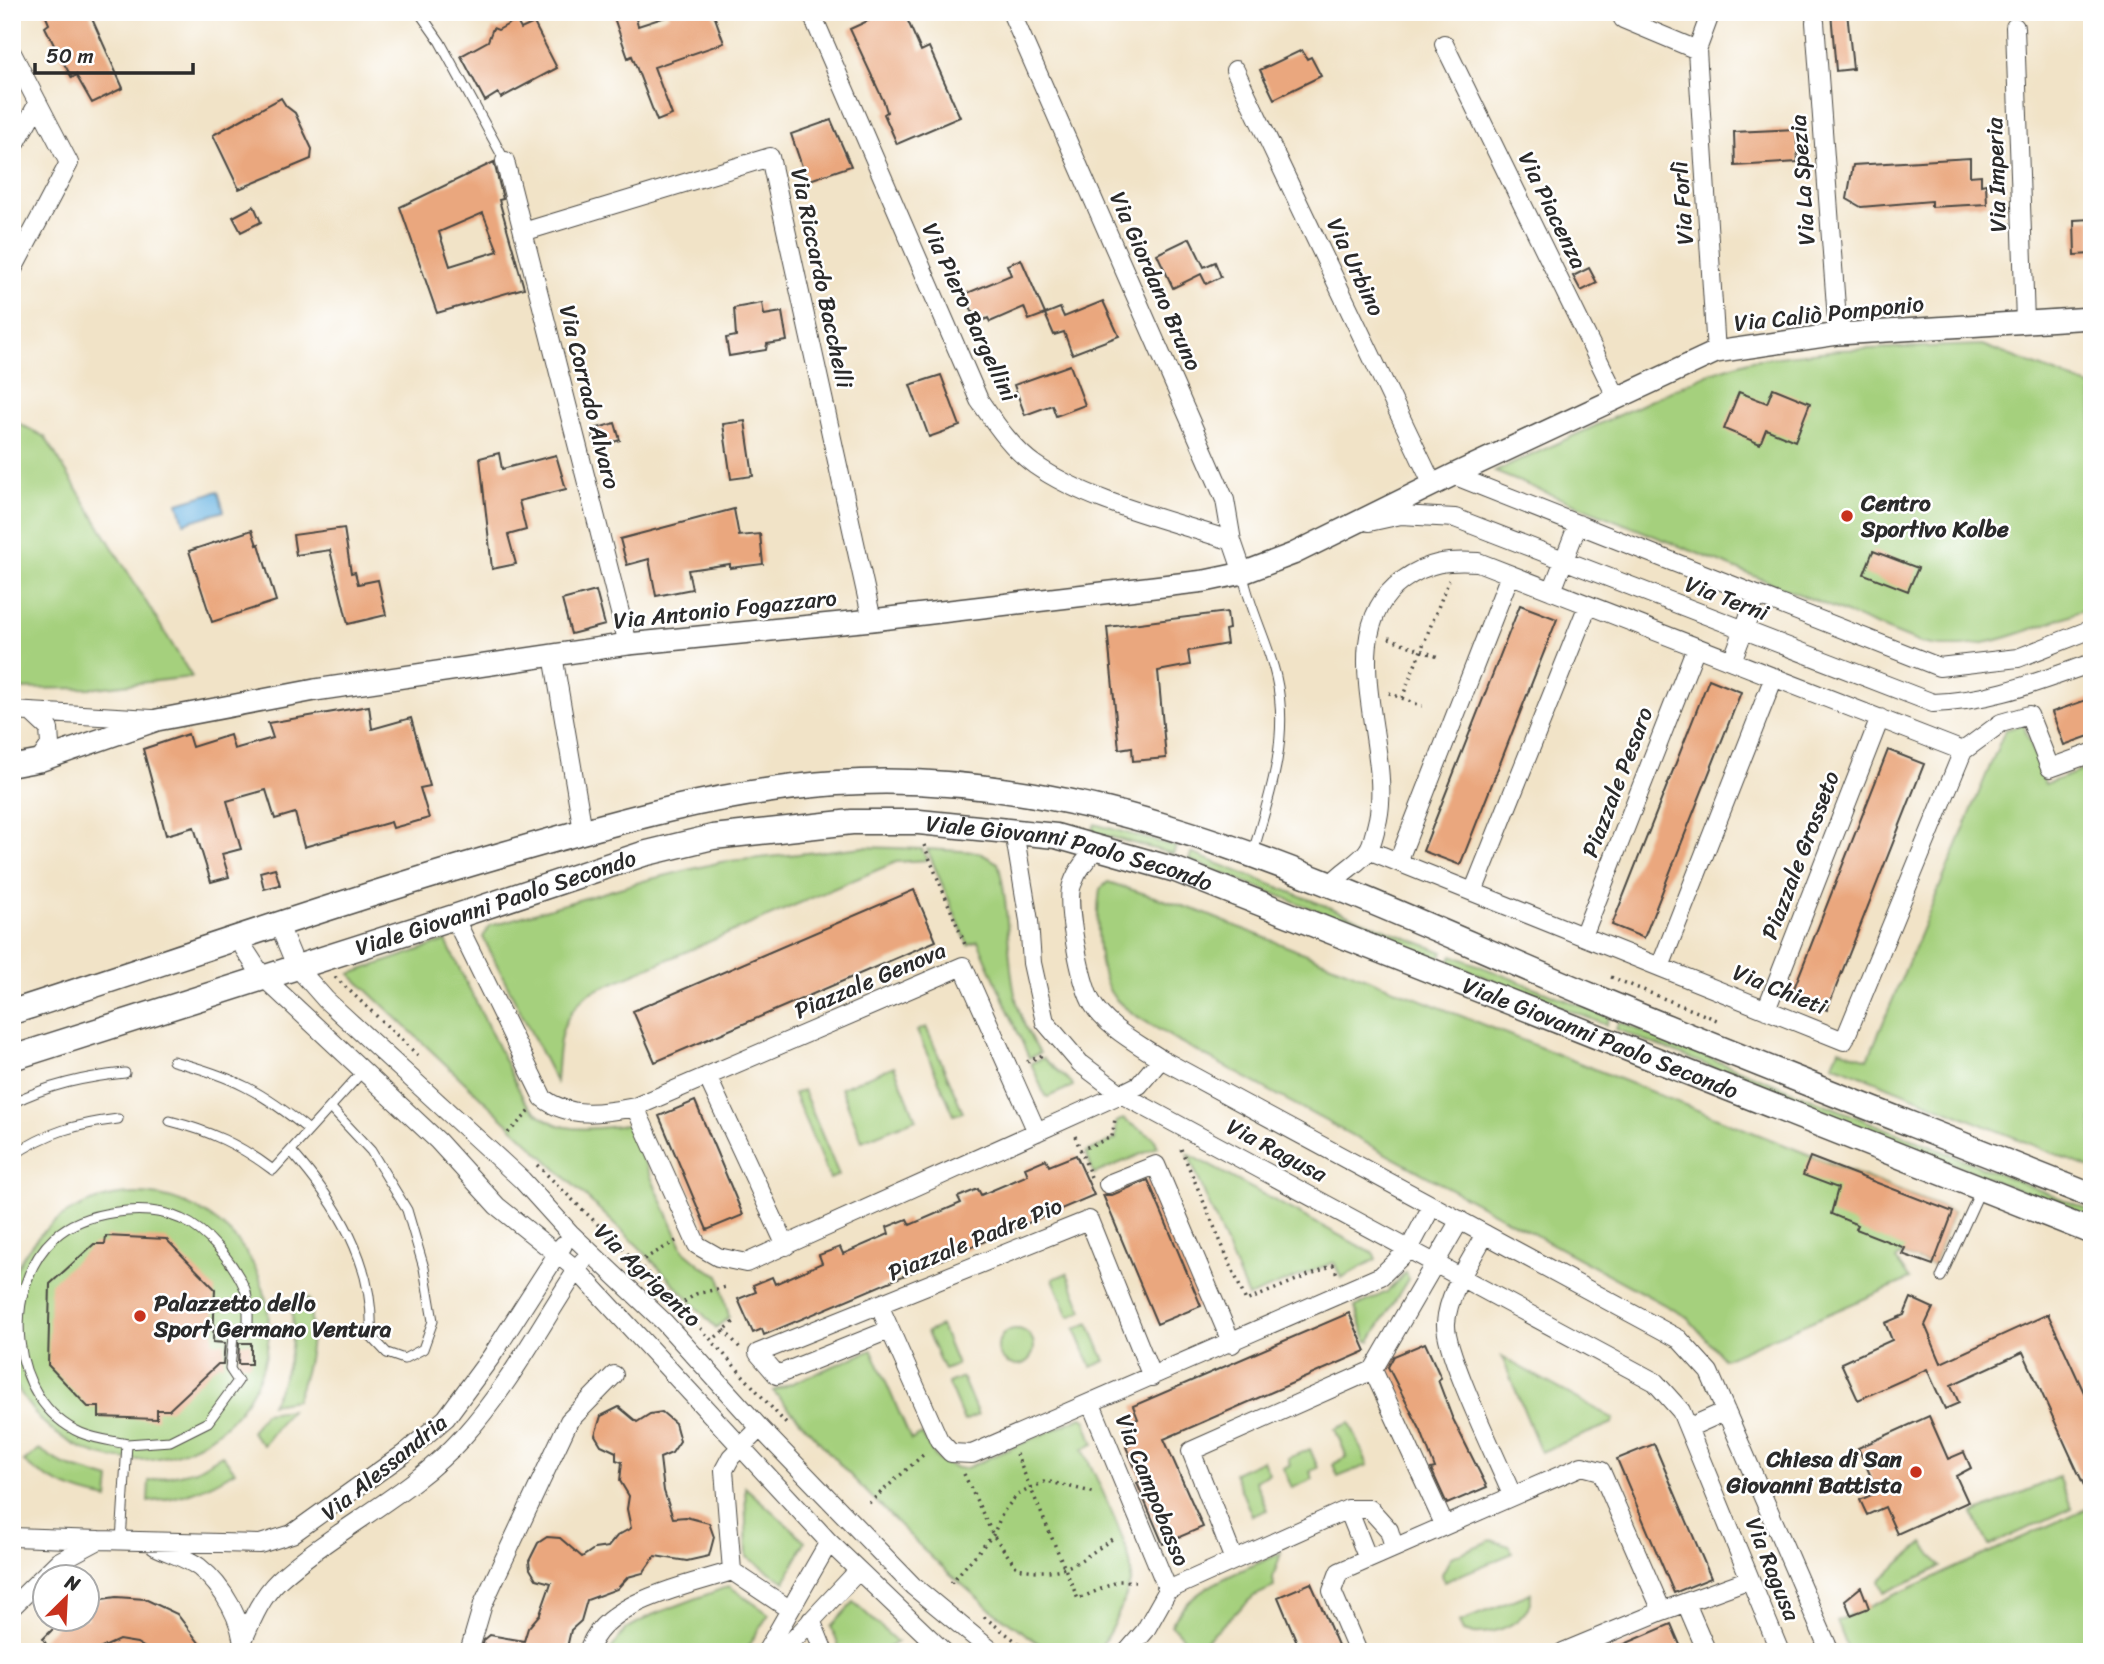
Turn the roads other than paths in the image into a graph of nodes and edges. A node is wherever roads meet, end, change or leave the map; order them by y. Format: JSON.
{"nodes":[{"id":1,"x":419,"y":12,"type":"edge"},
{"id":2,"x":811,"y":12,"type":"edge"},
{"id":3,"x":1011,"y":12,"type":"edge"},
{"id":4,"x":1712,"y":12,"type":"edge"},
{"id":5,"x":1623,"y":19,"type":"dead end"},
{"id":6,"x":1815,"y":22,"type":"dead end"},
{"id":7,"x":2015,"y":27,"type":"dead end"},
{"id":8,"x":1444,"y":44,"type":"dead end"},
{"id":9,"x":1697,"y":50,"type":"junction"},
{"id":10,"x":12,"y":53,"type":"edge"},
{"id":11,"x":1235,"y":70,"type":"dead end"},
{"id":12,"x":38,"y":103,"type":"junction"},
{"id":13,"x":12,"y":150,"type":"edge"},
{"id":14,"x":505,"y":161,"type":"joint"},
{"id":15,"x":523,"y":232,"type":"junction"},
{"id":16,"x":12,"y":271,"type":"edge"},
{"id":17,"x":2092,"y":318,"type":"edge"},
{"id":18,"x":2025,"y":322,"type":"junction"},
{"id":19,"x":1838,"y":334,"type":"junction"},
{"id":20,"x":1716,"y":352,"type":"junction"},
{"id":21,"x":1617,"y":398,"type":"junction"},
{"id":22,"x":1452,"y":475,"type":"junction"},
{"id":23,"x":1433,"y":485,"type":"junction"},
{"id":24,"x":1578,"y":524,"type":"junction"},
{"id":25,"x":1345,"y":528,"type":"junction"},
{"id":26,"x":1231,"y":541,"type":"junction"},
{"id":27,"x":1564,"y":561,"type":"junction"},
{"id":28,"x":1243,"y":573,"type":"junction"},
{"id":29,"x":1510,"y":575,"type":"junction"},
{"id":30,"x":1552,"y":591,"type":"junction"},
{"id":31,"x":1757,"y":595,"type":"junction"},
{"id":32,"x":1588,"y":605,"type":"junction"},
{"id":33,"x":872,"y":620,"type":"junction"},
{"id":34,"x":2092,"y":629,"type":"edge"},
{"id":35,"x":1743,"y":631,"type":"junction"},
{"id":36,"x":628,"y":644,"type":"junction"},
{"id":37,"x":1696,"y":647,"type":"junction"},
{"id":38,"x":553,"y":655,"type":"junction"},
{"id":39,"x":1732,"y":661,"type":"junction"},
{"id":40,"x":2092,"y":663,"type":"edge"},
{"id":41,"x":1774,"y":677,"type":"junction"},
{"id":42,"x":1933,"y":703,"type":"junction"},
{"id":43,"x":12,"y":711,"type":"edge"},
{"id":44,"x":32,"y":713,"type":"junction"},
{"id":45,"x":1880,"y":718,"type":"junction"},
{"id":46,"x":158,"y":720,"type":"junction"},
{"id":47,"x":1924,"y":735,"type":"junction"},
{"id":48,"x":1964,"y":751,"type":"junction"},
{"id":49,"x":2092,"y":753,"type":"edge"},
{"id":50,"x":39,"y":761,"type":"junction"},
{"id":51,"x":12,"y":766,"type":"edge"},
{"id":52,"x":583,"y":831,"type":"junction"},
{"id":53,"x":1014,"y":831,"type":"junction"},
{"id":54,"x":1100,"y":846,"type":"junction"},
{"id":55,"x":1368,"y":850,"type":"junction"},
{"id":56,"x":1252,"y":856,"type":"junction"},
{"id":57,"x":1398,"y":862,"type":"junction"},
{"id":58,"x":1330,"y":886,"type":"junction"},
{"id":59,"x":1473,"y":892,"type":"junction"},
{"id":60,"x":454,"y":917,"type":"junction"},
{"id":61,"x":279,"y":925,"type":"junction"},
{"id":62,"x":1583,"y":936,"type":"junction"},
{"id":63,"x":238,"y":939,"type":"junction"},
{"id":64,"x":296,"y":966,"type":"junction"},
{"id":65,"x":1660,"y":967,"type":"junction"},
{"id":66,"x":262,"y":976,"type":"junction"},
{"id":67,"x":1766,"y":1010,"type":"junction"},
{"id":68,"x":12,"y":1012,"type":"edge"},
{"id":69,"x":12,"y":1058,"type":"edge"},
{"id":70,"x":1160,"y":1059,"type":"junction"},
{"id":71,"x":173,"y":1061,"type":"dead end"},
{"id":72,"x":363,"y":1071,"type":"junction"},
{"id":73,"x":125,"y":1073,"type":"dead end"},
{"id":74,"x":707,"y":1076,"type":"junction"},
{"id":75,"x":1121,"y":1094,"type":"junction"},
{"id":76,"x":12,"y":1102,"type":"edge"},
{"id":77,"x":330,"y":1107,"type":"junction"},
{"id":78,"x":635,"y":1107,"type":"junction"},
{"id":79,"x":118,"y":1119,"type":"dead end"},
{"id":80,"x":170,"y":1121,"type":"dead end"},
{"id":81,"x":309,"y":1130,"type":"junction"},
{"id":82,"x":1037,"y":1132,"type":"junction"},
{"id":83,"x":290,"y":1151,"type":"junction"},
{"id":84,"x":12,"y":1156,"type":"edge"},
{"id":85,"x":1101,"y":1179,"type":"dead end"},
{"id":86,"x":1982,"y":1187,"type":"junction"},
{"id":87,"x":2092,"y":1196,"type":"edge"},
{"id":88,"x":1432,"y":1206,"type":"junction"},
{"id":89,"x":1460,"y":1220,"type":"junction"},
{"id":90,"x":2092,"y":1232,"type":"edge"},
{"id":91,"x":570,"y":1233,"type":"junction"},
{"id":92,"x":1485,"y":1234,"type":"junction"},
{"id":93,"x":786,"y":1246,"type":"junction"},
{"id":94,"x":1409,"y":1249,"type":"junction"},
{"id":95,"x":589,"y":1252,"type":"junction"},
{"id":96,"x":558,"y":1253,"type":"junction"},
{"id":97,"x":1435,"y":1264,"type":"junction"},
{"id":98,"x":577,"y":1270,"type":"junction"},
{"id":99,"x":1941,"y":1277,"type":"dead end"},
{"id":100,"x":1462,"y":1278,"type":"junction"},
{"id":101,"x":879,"y":1305,"type":"junction"},
{"id":102,"x":889,"y":1330,"type":"junction"},
{"id":103,"x":1232,"y":1344,"type":"junction"},
{"id":104,"x":1373,"y":1370,"type":"junction"},
{"id":105,"x":614,"y":1376,"type":"dead end"},
{"id":106,"x":1152,"y":1377,"type":"junction"},
{"id":107,"x":1091,"y":1404,"type":"junction"},
{"id":108,"x":1726,"y":1411,"type":"junction"},
{"id":109,"x":760,"y":1428,"type":"junction"},
{"id":110,"x":1688,"y":1428,"type":"junction"},
{"id":111,"x":127,"y":1444,"type":"junction"},
{"id":112,"x":739,"y":1448,"type":"junction"},
{"id":113,"x":1512,"y":1495,"type":"junction"},
{"id":114,"x":1348,"y":1509,"type":"junction"},
{"id":115,"x":1444,"y":1524,"type":"junction"},
{"id":116,"x":12,"y":1537,"type":"edge"},
{"id":117,"x":99,"y":1540,"type":"junction"},
{"id":118,"x":121,"y":1541,"type":"junction"},
{"id":119,"x":829,"y":1542,"type":"junction"},
{"id":120,"x":149,"y":1543,"type":"junction"},
{"id":121,"x":1394,"y":1547,"type":"junction"},
{"id":122,"x":1368,"y":1559,"type":"junction"},
{"id":123,"x":1234,"y":1560,"type":"junction"},
{"id":124,"x":732,"y":1571,"type":"junction"},
{"id":125,"x":858,"y":1571,"type":"junction"},
{"id":126,"x":1750,"y":1579,"type":"junction"},
{"id":127,"x":1168,"y":1590,"type":"junction"},
{"id":128,"x":1686,"y":1602,"type":"junction"},
{"id":129,"x":12,"y":1606,"type":"edge"},
{"id":130,"x":789,"y":1609,"type":"junction"},
{"id":131,"x":1662,"y":1611,"type":"junction"},
{"id":132,"x":811,"y":1620,"type":"junction"},
{"id":133,"x":1145,"y":1632,"type":"junction"},
{"id":134,"x":244,"y":1645,"type":"edge"},
{"id":135,"x":469,"y":1652,"type":"edge"},
{"id":136,"x":587,"y":1652,"type":"edge"},
{"id":137,"x":766,"y":1652,"type":"edge"},
{"id":138,"x":782,"y":1652,"type":"edge"},
{"id":139,"x":824,"y":1652,"type":"edge"},
{"id":140,"x":944,"y":1652,"type":"edge"},
{"id":141,"x":993,"y":1652,"type":"edge"},
{"id":142,"x":1127,"y":1652,"type":"edge"},
{"id":143,"x":1142,"y":1652,"type":"edge"},
{"id":144,"x":1358,"y":1652,"type":"edge"},
{"id":145,"x":1563,"y":1652,"type":"edge"},
{"id":146,"x":1707,"y":1652,"type":"edge"},
{"id":147,"x":1780,"y":1652,"type":"edge"},
{"id":148,"x":1830,"y":1652,"type":"edge"}],
"edges":[{"from":1,"to":14,"type":"lane"},
{"from":2,"to":26,"type":"street","name":"Via Piero Bargellini"},
{"from":3,"to":26,"type":"street","name":"Via Giordano Bruno"},
{"from":4,"to":9,"type":"street","name":"Via Forlì"},
{"from":5,"to":9,"type":"street"},
{"from":6,"to":19,"type":"street","name":"Via La Spezia"},
{"from":7,"to":18,"type":"street","name":"Via Imperia"},
{"from":8,"to":21,"type":"street","name":"Via Piacenza"},
{"from":9,"to":20,"type":"street","name":"Via Forlì"},
{"from":10,"to":12,"type":"street"},
{"from":11,"to":23,"type":"street","name":"Via Urbino"},
{"from":12,"to":13,"type":"street"},
{"from":12,"to":16,"type":"street"},
{"from":14,"to":15,"type":"street","name":"Via Corrado Alvaro"},
{"from":15,"to":33,"type":"street","name":"Via Riccardo Bacchelli"},
{"from":15,"to":36,"type":"street","name":"Via Corrado Alvaro"},
{"from":17,"to":18,"type":"street","name":"Via Caliò Pomponio"},
{"from":18,"to":19,"type":"street","name":"Via Caliò Pomponio"},
{"from":19,"to":20,"type":"street","name":"Via Caliò Pomponio"},
{"from":20,"to":21,"type":"street","name":"Via Caliò Pomponio"},
{"from":21,"to":22,"type":"street","name":"Via Caliò Pomponio"},
{"from":22,"to":23,"type":"street","name":"Via Caliò Pomponio"},
{"from":22,"to":24,"type":"street","name":"Via Terni"},
{"from":23,"to":25,"type":"street","name":"Via Antonio Fogazzaro"},
{"from":24,"to":27,"type":"street"},
{"from":24,"to":31,"type":"street","name":"Via Terni"},
{"from":25,"to":27,"type":"street","name":"Via Terni"},
{"from":25,"to":28,"type":"street","name":"Via Antonio Fogazzaro"},
{"from":26,"to":28,"type":"street","name":"Via Giordano Bruno"},
{"from":27,"to":30,"type":"street"},
{"from":27,"to":35,"type":"street","name":"Via Terni"},
{"from":28,"to":33,"type":"street","name":"Via Antonio Fogazzaro"},
{"from":28,"to":56,"type":"lane"},
{"from":29,"to":30,"type":"street"},
{"from":29,"to":55,"type":"street"},
{"from":29,"to":57,"type":"street"},
{"from":30,"to":32,"type":"street"},
{"from":31,"to":34,"type":"street","name":"Via Terni"},
{"from":31,"to":35,"type":"street"},
{"from":32,"to":37,"type":"street"},
{"from":32,"to":59,"type":"street"},
{"from":33,"to":36,"type":"street","name":"Via Antonio Fogazzaro"},
{"from":35,"to":39,"type":"street"},
{"from":35,"to":42,"type":"street","name":"Via Terni"},
{"from":36,"to":38,"type":"street","name":"Via Antonio Fogazzaro"},
{"from":37,"to":39,"type":"street"},
{"from":37,"to":62,"type":"street","name":"Piazzale Pesaro"},
{"from":38,"to":46,"type":"street","name":"Via Antonio Fogazzaro"},
{"from":38,"to":52,"type":"street"},
{"from":39,"to":41,"type":"street"},
{"from":40,"to":42,"type":"street","name":"Via Terni"},
{"from":41,"to":45,"type":"street"},
{"from":41,"to":65,"type":"street"},
{"from":42,"to":47,"type":"street"},
{"from":43,"to":44,"type":"street"},
{"from":44,"to":46,"type":"street"},
{"from":44,"to":50,"type":"street"},
{"from":45,"to":47,"type":"street"},
{"from":45,"to":67,"type":"street","name":"Piazzale Grosseto"},
{"from":46,"to":50,"type":"street","name":"Via Antonio Fogazzaro"},
{"from":47,"to":48,"type":"street"},
{"from":48,"to":49,"type":"street"},
{"from":48,"to":67,"type":"street","name":"Via Chieti"},
{"from":50,"to":51,"type":"street","name":"Via Antonio Fogazzaro"},
{"from":52,"to":56,"type":"main road","name":"Viale Giovanni Paolo Secondo"},
{"from":52,"to":61,"type":"main road","name":"Viale Giovanni Paolo Secondo"},
{"from":53,"to":54,"type":"main road","name":"Viale Giovanni Paolo Secondo"},
{"from":53,"to":60,"type":"main road","name":"Viale Giovanni Paolo Secondo"},
{"from":53,"to":75,"type":"street","name":"Via Ragusa"},
{"from":54,"to":70,"type":"street","name":"Via Ragusa"},
{"from":54,"to":86,"type":"main road","name":"Viale Giovanni Paolo Secondo"},
{"from":55,"to":57,"type":"street","name":"Via Chieti"},
{"from":55,"to":58,"type":"street"},
{"from":56,"to":58,"type":"main road","name":"Viale Giovanni Paolo Secondo"},
{"from":57,"to":59,"type":"street","name":"Via Chieti"},
{"from":58,"to":87,"type":"main road","name":"Viale Giovanni Paolo Secondo"},
{"from":59,"to":62,"type":"street","name":"Via Chieti"},
{"from":60,"to":64,"type":"main road","name":"Viale Giovanni Paolo Secondo"},
{"from":60,"to":78,"type":"street","name":"Piazzale Genova"},
{"from":61,"to":63,"type":"main road","name":"Viale Giovanni Paolo Secondo"},
{"from":61,"to":64,"type":"street","name":"Via Agrigento"},
{"from":62,"to":65,"type":"street","name":"Via Chieti"},
{"from":63,"to":66,"type":"street","name":"Via Agrigento"},
{"from":63,"to":68,"type":"main road","name":"Viale Giovanni Paolo Secondo"},
{"from":64,"to":66,"type":"main road","name":"Viale Giovanni Paolo Secondo"},
{"from":64,"to":91,"type":"street","name":"Via Agrigento"},
{"from":65,"to":67,"type":"street","name":"Via Chieti"},
{"from":66,"to":69,"type":"main road","name":"Viale Giovanni Paolo Secondo"},
{"from":66,"to":72,"type":"street","name":"Via Agrigento"},
{"from":70,"to":75,"type":"street"},
{"from":70,"to":88,"type":"street","name":"Via Ragusa"},
{"from":71,"to":81,"type":"lane"},
{"from":72,"to":77,"type":"lane"},
{"from":72,"to":96,"type":"street","name":"Via Agrigento"},
{"from":73,"to":76,"type":"lane"},
{"from":74,"to":78,"type":"street","name":"Piazzale Genova"},
{"from":74,"to":82,"type":"street","name":"Piazzale Genova"},
{"from":74,"to":93,"type":"street"},
{"from":75,"to":82,"type":"street"},
{"from":75,"to":94,"type":"street","name":"Via Ragusa"},
{"from":77,"to":81,"type":"lane"},
{"from":77,"to":83,"type":"lane"},
{"from":78,"to":93,"type":"street"},
{"from":79,"to":84,"type":"lane"},
{"from":80,"to":83,"type":"lane"},
{"from":81,"to":83,"type":"lane"},
{"from":82,"to":93,"type":"street"},
{"from":85,"to":103,"type":"street"},
{"from":86,"to":90,"type":"main road","name":"Viale Giovanni Paolo Secondo"},
{"from":86,"to":99,"type":"lane"},
{"from":88,"to":89,"type":"street","name":"Via Ragusa"},
{"from":88,"to":94,"type":"street"},
{"from":89,"to":92,"type":"street","name":"Via Ragusa"},
{"from":89,"to":97,"type":"street"},
{"from":91,"to":95,"type":"street","name":"Via Agrigento"},
{"from":91,"to":96,"type":"street","name":"Via Alessandria"},
{"from":92,"to":100,"type":"street"},
{"from":92,"to":108,"type":"street","name":"Via Ragusa"},
{"from":94,"to":97,"type":"street","name":"Via Ragusa"},
{"from":94,"to":103,"type":"street","name":"Piazzale Padre Pio"},
{"from":95,"to":98,"type":"street","name":"Via Alessandria"},
{"from":95,"to":109,"type":"street","name":"Via Agrigento"},
{"from":96,"to":98,"type":"street","name":"Via Agrigento"},
{"from":96,"to":120,"type":"street","name":"Via Alessandria"},
{"from":97,"to":100,"type":"street","name":"Via Ragusa"},
{"from":97,"to":104,"type":"street"},
{"from":98,"to":112,"type":"street","name":"Via Agrigento"},
{"from":98,"to":134,"type":"street","name":"Via Alessandria"},
{"from":100,"to":110,"type":"street","name":"Via Ragusa"},
{"from":100,"to":113,"type":"street"},
{"from":101,"to":102,"type":"street","name":"Piazzale Padre Pio"},
{"from":101,"to":102,"type":"street","name":"Piazzale Padre Pio"},
{"from":101,"to":106,"type":"street","name":"Piazzale Padre Pio"},
{"from":102,"to":107,"type":"street","name":"Piazzale Padre Pio"},
{"from":103,"to":106,"type":"street","name":"Piazzale Padre Pio"},
{"from":104,"to":115,"type":"street"},
{"from":104,"to":123,"type":"street"},
{"from":105,"to":135,"type":"street"},
{"from":106,"to":107,"type":"street","name":"Piazzale Padre Pio"},
{"from":107,"to":127,"type":"street","name":"Via Campobasso"},
{"from":108,"to":110,"type":"street"},
{"from":108,"to":148,"type":"street","name":"Via Ragusa"},
{"from":109,"to":112,"type":"street"},
{"from":109,"to":141,"type":"street","name":"Via Agrigento"},
{"from":110,"to":126,"type":"street","name":"Via Ragusa"},
{"from":111,"to":111,"type":"lane"},
{"from":111,"to":118,"type":"lane"},
{"from":112,"to":119,"type":"street","name":"Via Agrigento"},
{"from":112,"to":124,"type":"street"},
{"from":113,"to":115,"type":"street"},
{"from":113,"to":131,"type":"street"},
{"from":114,"to":121,"type":"street"},
{"from":114,"to":122,"type":"street"},
{"from":114,"to":123,"type":"street"},
{"from":115,"to":121,"type":"street"},
{"from":116,"to":117,"type":"street","name":"Via Alessandria"},
{"from":117,"to":118,"type":"street","name":"Via Alessandria"},
{"from":117,"to":129,"type":"street"},
{"from":118,"to":120,"type":"street","name":"Via Alessandria"},
{"from":119,"to":125,"type":"street","name":"Via Agrigento"},
{"from":119,"to":130,"type":"street"},
{"from":120,"to":134,"type":"street"},
{"from":121,"to":122,"type":"street"},
{"from":122,"to":144,"type":"street"},
{"from":123,"to":127,"type":"street"},
{"from":124,"to":130,"type":"street"},
{"from":124,"to":136,"type":"street"},
{"from":125,"to":132,"type":"street"},
{"from":125,"to":140,"type":"street","name":"Via Agrigento"},
{"from":126,"to":128,"type":"street"},
{"from":126,"to":147,"type":"street","name":"Via Ragusa"},
{"from":127,"to":133,"type":"street","name":"Via Campobasso"},
{"from":128,"to":131,"type":"street"},
{"from":128,"to":146,"type":"street"},
{"from":130,"to":137,"type":"street"},
{"from":131,"to":145,"type":"street"},
{"from":132,"to":138,"type":"street"},
{"from":132,"to":139,"type":"street"},
{"from":133,"to":142,"type":"street","name":"Via Campobasso"},
{"from":133,"to":143,"type":"street","name":"Via Campobasso"}]}
